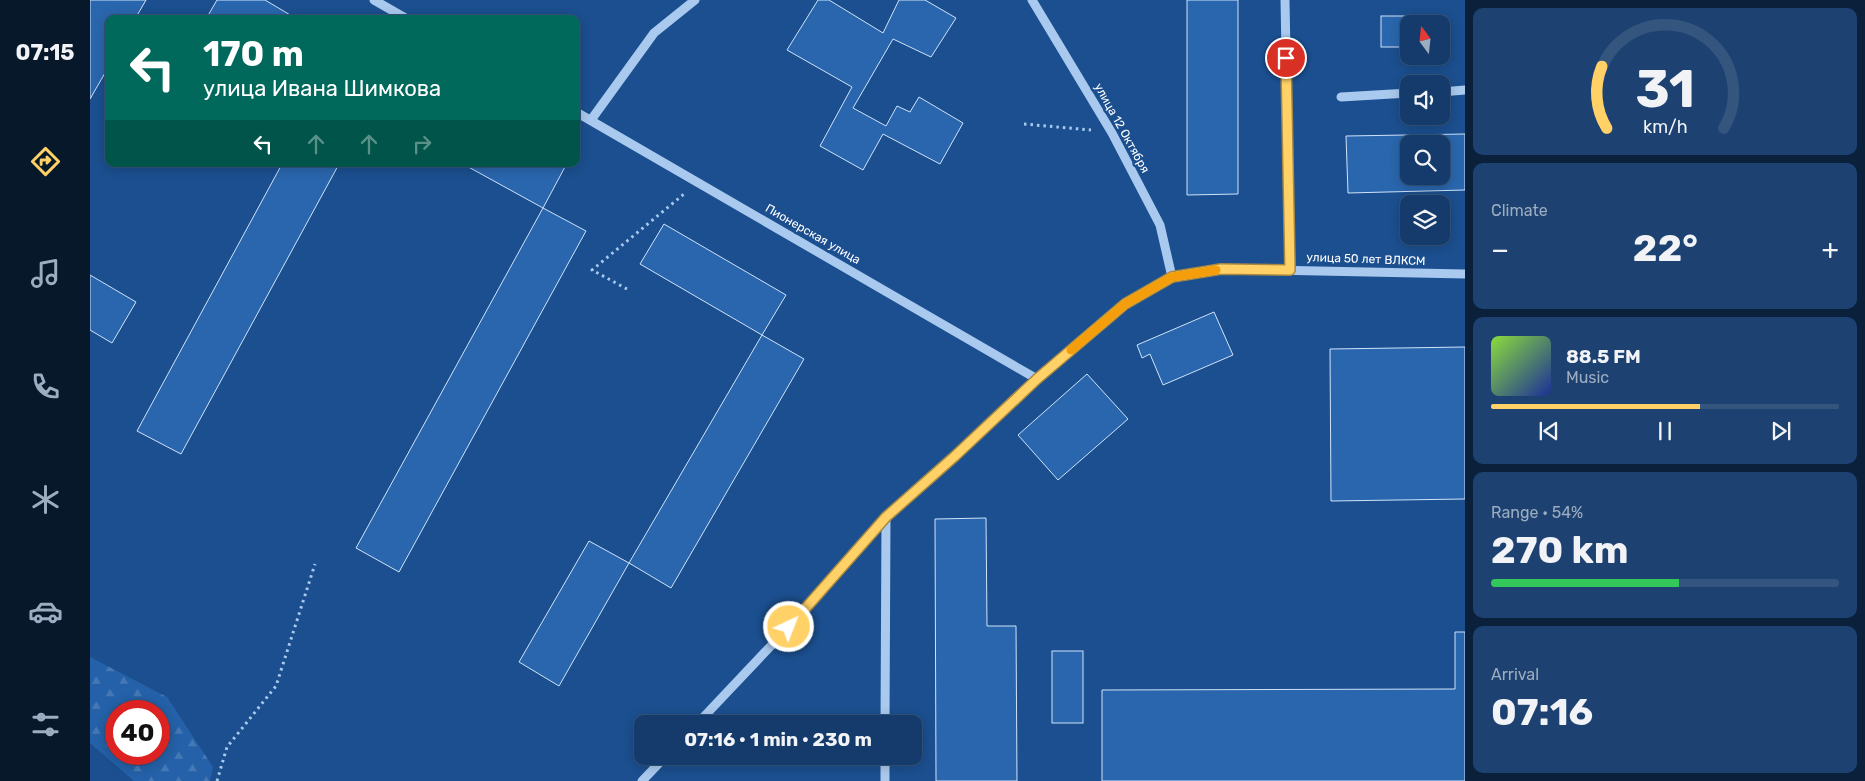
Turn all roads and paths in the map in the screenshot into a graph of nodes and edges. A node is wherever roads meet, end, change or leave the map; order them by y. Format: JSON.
{"nodes":[{"id":1,"x":374,"y":0,"type":"edge"},
{"id":2,"x":695,"y":0,"type":"edge"},
{"id":3,"x":1032,"y":0,"type":"edge"},
{"id":4,"x":1285,"y":0,"type":"edge"},
{"id":5,"x":400,"y":15,"type":"edge"},
{"id":6,"x":1465,"y":90,"type":"edge"},
{"id":7,"x":1450,"y":91,"type":"edge"},
{"id":8,"x":1400,"y":94,"type":"edge"},
{"id":9,"x":1341,"y":97,"type":"dead end"},
{"id":10,"x":580,"y":114,"type":"edge"},
{"id":11,"x":591,"y":120,"type":"junction"},
{"id":12,"x":1024,"y":124,"type":"dead end"},
{"id":13,"x":1112,"y":133,"type":"junction"},
{"id":14,"x":699,"y":182,"type":"junction"},
{"id":15,"x":1290,"y":270,"type":"junction"},
{"id":16,"x":1465,"y":274,"type":"edge"},
{"id":17,"x":1172,"y":277,"type":"junction"},
{"id":18,"x":627,"y":289,"type":"dead end"},
{"id":19,"x":1037,"y":379,"type":"junction"},
{"id":20,"x":886,"y":517,"type":"junction"},
{"id":21,"x":315,"y":564,"type":"dead end"},
{"id":22,"x":706,"y":715,"type":"edge"},
{"id":23,"x":885,"y":715,"type":"edge"},
{"id":24,"x":657,"y":765,"type":"edge"},
{"id":25,"x":885,"y":765,"type":"edge"},
{"id":26,"x":217,"y":781,"type":"edge"},
{"id":27,"x":642,"y":781,"type":"edge"},
{"id":28,"x":885,"y":781,"type":"edge"}],
"edges":[{"from":1,"to":5,"type":"street"},
{"from":2,"to":11,"type":"street"},
{"from":3,"to":13,"type":"street","name":"улица 12 Октября"},
{"from":4,"to":15,"type":"street"},
{"from":6,"to":7,"type":"street"},
{"from":8,"to":9,"type":"street"},
{"from":10,"to":11,"type":"street","name":"Пионерская улица"},
{"from":11,"to":14,"type":"street","name":"Пионерская улица"},
{"from":12,"to":13,"type":"path"},
{"from":13,"to":17,"type":"street","name":"улица 12 Октября"},
{"from":14,"to":18,"type":"path"},
{"from":14,"to":19,"type":"street","name":"Пионерская улица"},
{"from":15,"to":16,"type":"street","name":"улица 50 лет ВЛКСМ"},
{"from":15,"to":17,"type":"street","name":"улица 50 лет ВЛКСМ"},
{"from":17,"to":19,"type":"street","name":"улица 50 лет ВЛКСМ"},
{"from":19,"to":20,"type":"street","name":"улица 50 лет ВЛКСМ"},
{"from":20,"to":22,"type":"street","name":"улица 50 лет ВЛКСМ"},
{"from":20,"to":23,"type":"street"},
{"from":21,"to":26,"type":"path"},
{"from":24,"to":27,"type":"street"},
{"from":25,"to":28,"type":"street"}]}
